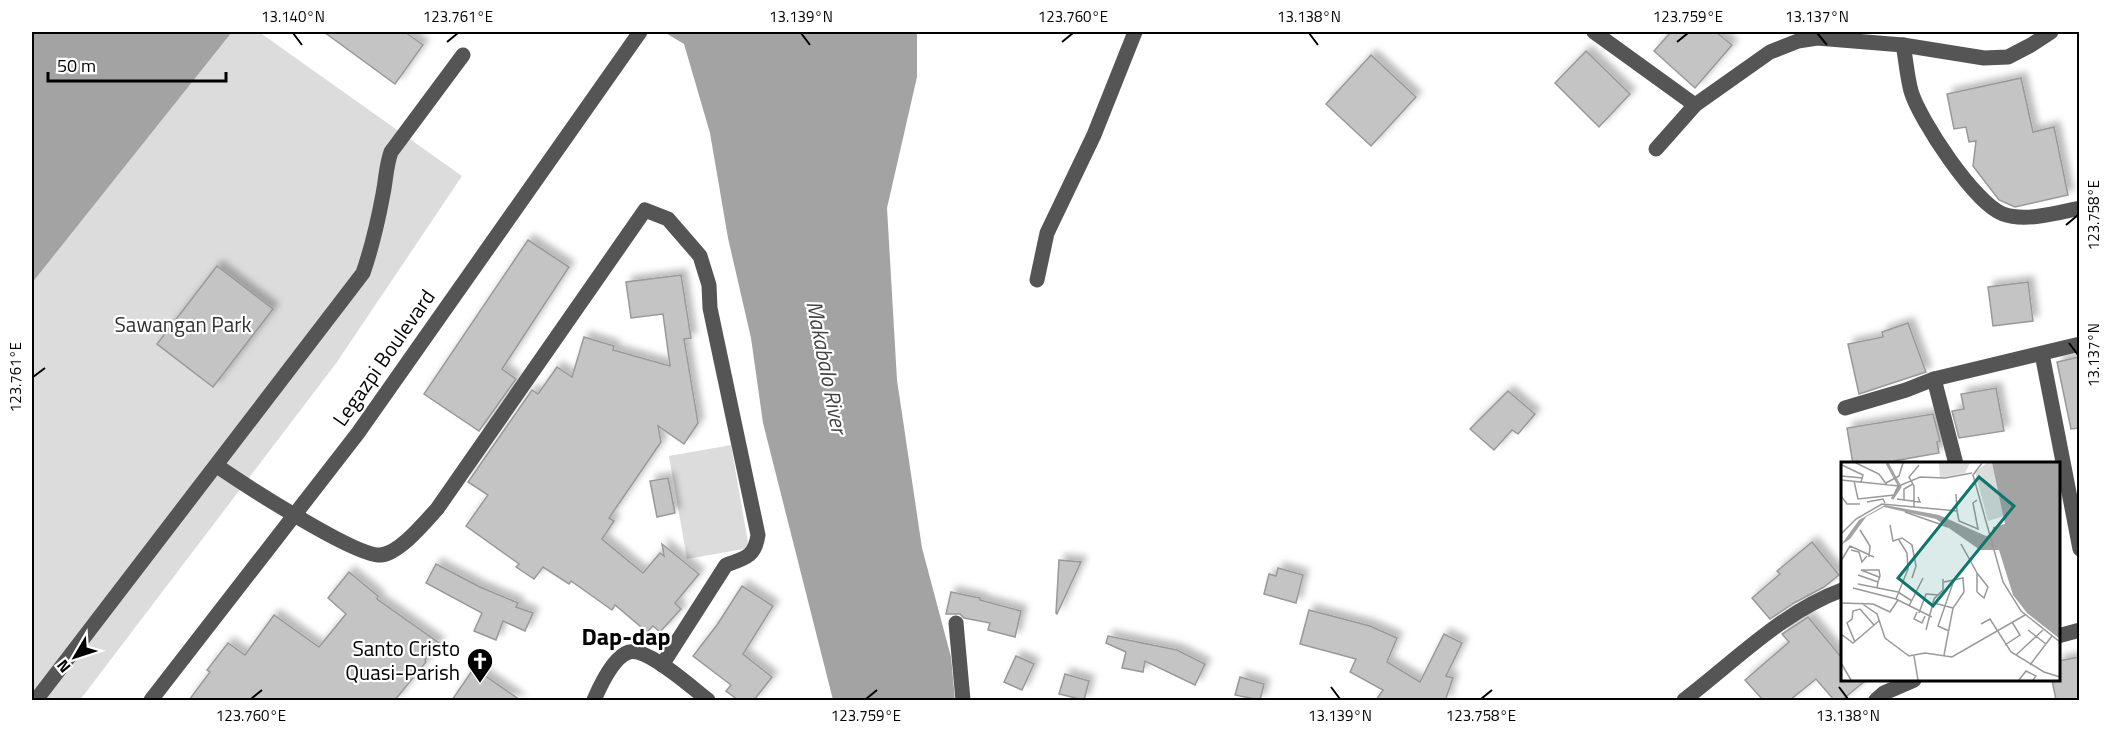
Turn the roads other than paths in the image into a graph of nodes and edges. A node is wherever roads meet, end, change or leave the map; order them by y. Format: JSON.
{"nodes":[{"id":1,"x":640,"y":32,"type":"edge"},
{"id":2,"x":1136,"y":32,"type":"edge"},
{"id":3,"x":1594,"y":32,"type":"edge"},
{"id":4,"x":2052,"y":32,"type":"edge"},
{"id":5,"x":1904,"y":45,"type":"junction"},
{"id":6,"x":463,"y":55,"type":"dead end"},
{"id":7,"x":1695,"y":105,"type":"junction"},
{"id":8,"x":1656,"y":149,"type":"dead end"},
{"id":9,"x":2079,"y":208,"type":"edge"},
{"id":10,"x":1037,"y":280,"type":"dead end"},
{"id":11,"x":2079,"y":344,"type":"edge"},
{"id":12,"x":2042,"y":354,"type":"junction"},
{"id":13,"x":1934,"y":379,"type":"junction"},
{"id":14,"x":1845,"y":408,"type":"dead end"},
{"id":15,"x":1955,"y":462,"type":"edge"},
{"id":16,"x":217,"y":466,"type":"junction"},
{"id":17,"x":295,"y":515,"type":"junction"},
{"id":18,"x":2079,"y":549,"type":"edge"},
{"id":19,"x":1841,"y":590,"type":"edge"},
{"id":20,"x":956,"y":623,"type":"dead end"},
{"id":21,"x":2079,"y":630,"type":"edge"},
{"id":22,"x":2060,"y":635,"type":"edge"},
{"id":23,"x":662,"y":665,"type":"junction"},
{"id":24,"x":1912,"y":681,"type":"edge"},
{"id":25,"x":36,"y":700,"type":"edge"},
{"id":26,"x":151,"y":700,"type":"edge"},
{"id":27,"x":594,"y":700,"type":"edge"},
{"id":28,"x":708,"y":700,"type":"edge"},
{"id":29,"x":963,"y":700,"type":"edge"},
{"id":30,"x":1684,"y":700,"type":"edge"},
{"id":31,"x":1876,"y":700,"type":"edge"}],
"edges":[{"from":1,"to":17,"type":"street","name":"Legazpi Boulevard"},
{"from":2,"to":10,"type":"street"},
{"from":3,"to":7,"type":"street"},
{"from":4,"to":5,"type":"street"},
{"from":5,"to":7,"type":"street"},
{"from":5,"to":9,"type":"street"},
{"from":6,"to":16,"type":"street"},
{"from":7,"to":8,"type":"street"},
{"from":11,"to":12,"type":"street"},
{"from":12,"to":13,"type":"street"},
{"from":12,"to":18,"type":"street"},
{"from":13,"to":14,"type":"street"},
{"from":13,"to":15,"type":"street"},
{"from":16,"to":17,"type":"street"},
{"from":16,"to":25,"type":"street"},
{"from":17,"to":23,"type":"street"},
{"from":17,"to":26,"type":"street","name":"Legazpi Boulevard"},
{"from":19,"to":30,"type":"street"},
{"from":20,"to":29,"type":"street"},
{"from":21,"to":22,"type":"street"},
{"from":23,"to":27,"type":"street"},
{"from":23,"to":28,"type":"street"},
{"from":24,"to":31,"type":"street"}]}
